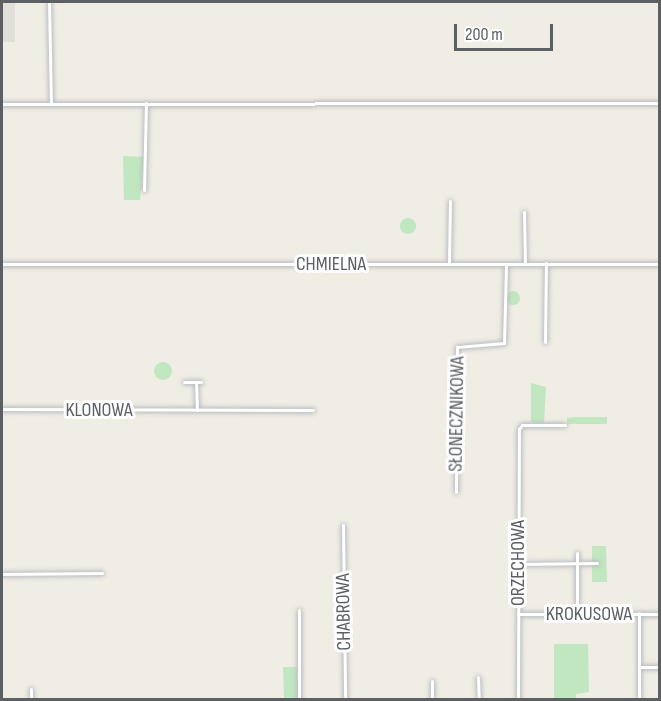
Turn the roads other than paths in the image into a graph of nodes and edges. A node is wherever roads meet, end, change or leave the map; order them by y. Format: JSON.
{"nodes":[{"id":1,"x":49,"y":2,"type":"edge"},
{"id":2,"x":51,"y":103,"type":"junction"},
{"id":3,"x":660,"y":103,"type":"edge"},
{"id":4,"x":2,"y":104,"type":"edge"},
{"id":5,"x":146,"y":104,"type":"junction"},
{"id":6,"x":144,"y":190,"type":"dead end"},
{"id":7,"x":450,"y":201,"type":"dead end"},
{"id":8,"x":524,"y":212,"type":"dead end"},
{"id":9,"x":449,"y":263,"type":"junction"},
{"id":10,"x":525,"y":263,"type":"junction"},
{"id":11,"x":546,"y":263,"type":"junction"},
{"id":12,"x":2,"y":264,"type":"edge"},
{"id":13,"x":506,"y":264,"type":"junction"},
{"id":14,"x":660,"y":264,"type":"edge"},
{"id":15,"x":545,"y":342,"type":"dead end"},
{"id":16,"x":184,"y":382,"type":"dead end"},
{"id":17,"x":196,"y":382,"type":"junction"},
{"id":18,"x":201,"y":382,"type":"dead end"},
{"id":19,"x":2,"y":410,"type":"edge"},
{"id":20,"x":197,"y":410,"type":"junction"},
{"id":21,"x":313,"y":410,"type":"dead end"},
{"id":22,"x":565,"y":425,"type":"dead end"},
{"id":23,"x":456,"y":492,"type":"dead end"},
{"id":24,"x":343,"y":525,"type":"dead end"},
{"id":25,"x":577,"y":553,"type":"dead end"},
{"id":26,"x":597,"y":563,"type":"dead end"},
{"id":27,"x":518,"y":564,"type":"junction"},
{"id":28,"x":576,"y":564,"type":"junction"},
{"id":29,"x":102,"y":573,"type":"dead end"},
{"id":30,"x":2,"y":574,"type":"edge"},
{"id":31,"x":299,"y":610,"type":"dead end"},
{"id":32,"x":639,"y":613,"type":"junction"},
{"id":33,"x":518,"y":614,"type":"junction"},
{"id":34,"x":577,"y":614,"type":"junction"},
{"id":35,"x":660,"y":614,"type":"edge"},
{"id":36,"x":639,"y":667,"type":"junction"},
{"id":37,"x":660,"y":667,"type":"edge"},
{"id":38,"x":478,"y":677,"type":"dead end"},
{"id":39,"x":432,"y":681,"type":"dead end"},
{"id":40,"x":31,"y":689,"type":"dead end"},
{"id":41,"x":31,"y":699,"type":"edge"},
{"id":42,"x":299,"y":699,"type":"edge"},
{"id":43,"x":345,"y":699,"type":"edge"},
{"id":44,"x":432,"y":699,"type":"edge"},
{"id":45,"x":479,"y":699,"type":"edge"},
{"id":46,"x":518,"y":699,"type":"edge"},
{"id":47,"x":639,"y":699,"type":"edge"}],
"edges":[{"from":1,"to":2,"type":"street"},
{"from":2,"to":4,"type":"street"},
{"from":2,"to":5,"type":"street"},
{"from":3,"to":5,"type":"street"},
{"from":5,"to":6,"type":"street"},
{"from":7,"to":9,"type":"street"},
{"from":8,"to":10,"type":"street"},
{"from":9,"to":12,"type":"street","name":"CHMIELNA"},
{"from":9,"to":13,"type":"street","name":"CHMIELNA"},
{"from":10,"to":11,"type":"street","name":"CHMIELNA"},
{"from":10,"to":13,"type":"street","name":"CHMIELNA"},
{"from":11,"to":14,"type":"street","name":"CHMIELNA"},
{"from":11,"to":15,"type":"street"},
{"from":13,"to":23,"type":"street","name":"SŁONECZNIKOWA"},
{"from":16,"to":17,"type":"street"},
{"from":17,"to":18,"type":"street"},
{"from":17,"to":20,"type":"street"},
{"from":19,"to":20,"type":"street","name":"KLONOWA"},
{"from":20,"to":21,"type":"street","name":"KLONOWA"},
{"from":22,"to":27,"type":"street","name":"ORZECHOWA"},
{"from":24,"to":43,"type":"street","name":"CHABROWA"},
{"from":25,"to":28,"type":"street"},
{"from":26,"to":28,"type":"street"},
{"from":27,"to":28,"type":"street"},
{"from":27,"to":33,"type":"street","name":"ORZECHOWA"},
{"from":28,"to":34,"type":"street"},
{"from":29,"to":30,"type":"street"},
{"from":31,"to":42,"type":"street"},
{"from":32,"to":34,"type":"street","name":"KROKUSOWA"},
{"from":32,"to":35,"type":"street","name":"KROKUSOWA"},
{"from":32,"to":36,"type":"street"},
{"from":33,"to":34,"type":"street","name":"KROKUSOWA"},
{"from":33,"to":46,"type":"street","name":"ORZECHOWA"},
{"from":36,"to":37,"type":"street"},
{"from":36,"to":47,"type":"street"},
{"from":38,"to":45,"type":"street"},
{"from":39,"to":44,"type":"street"},
{"from":40,"to":41,"type":"street"}]}
